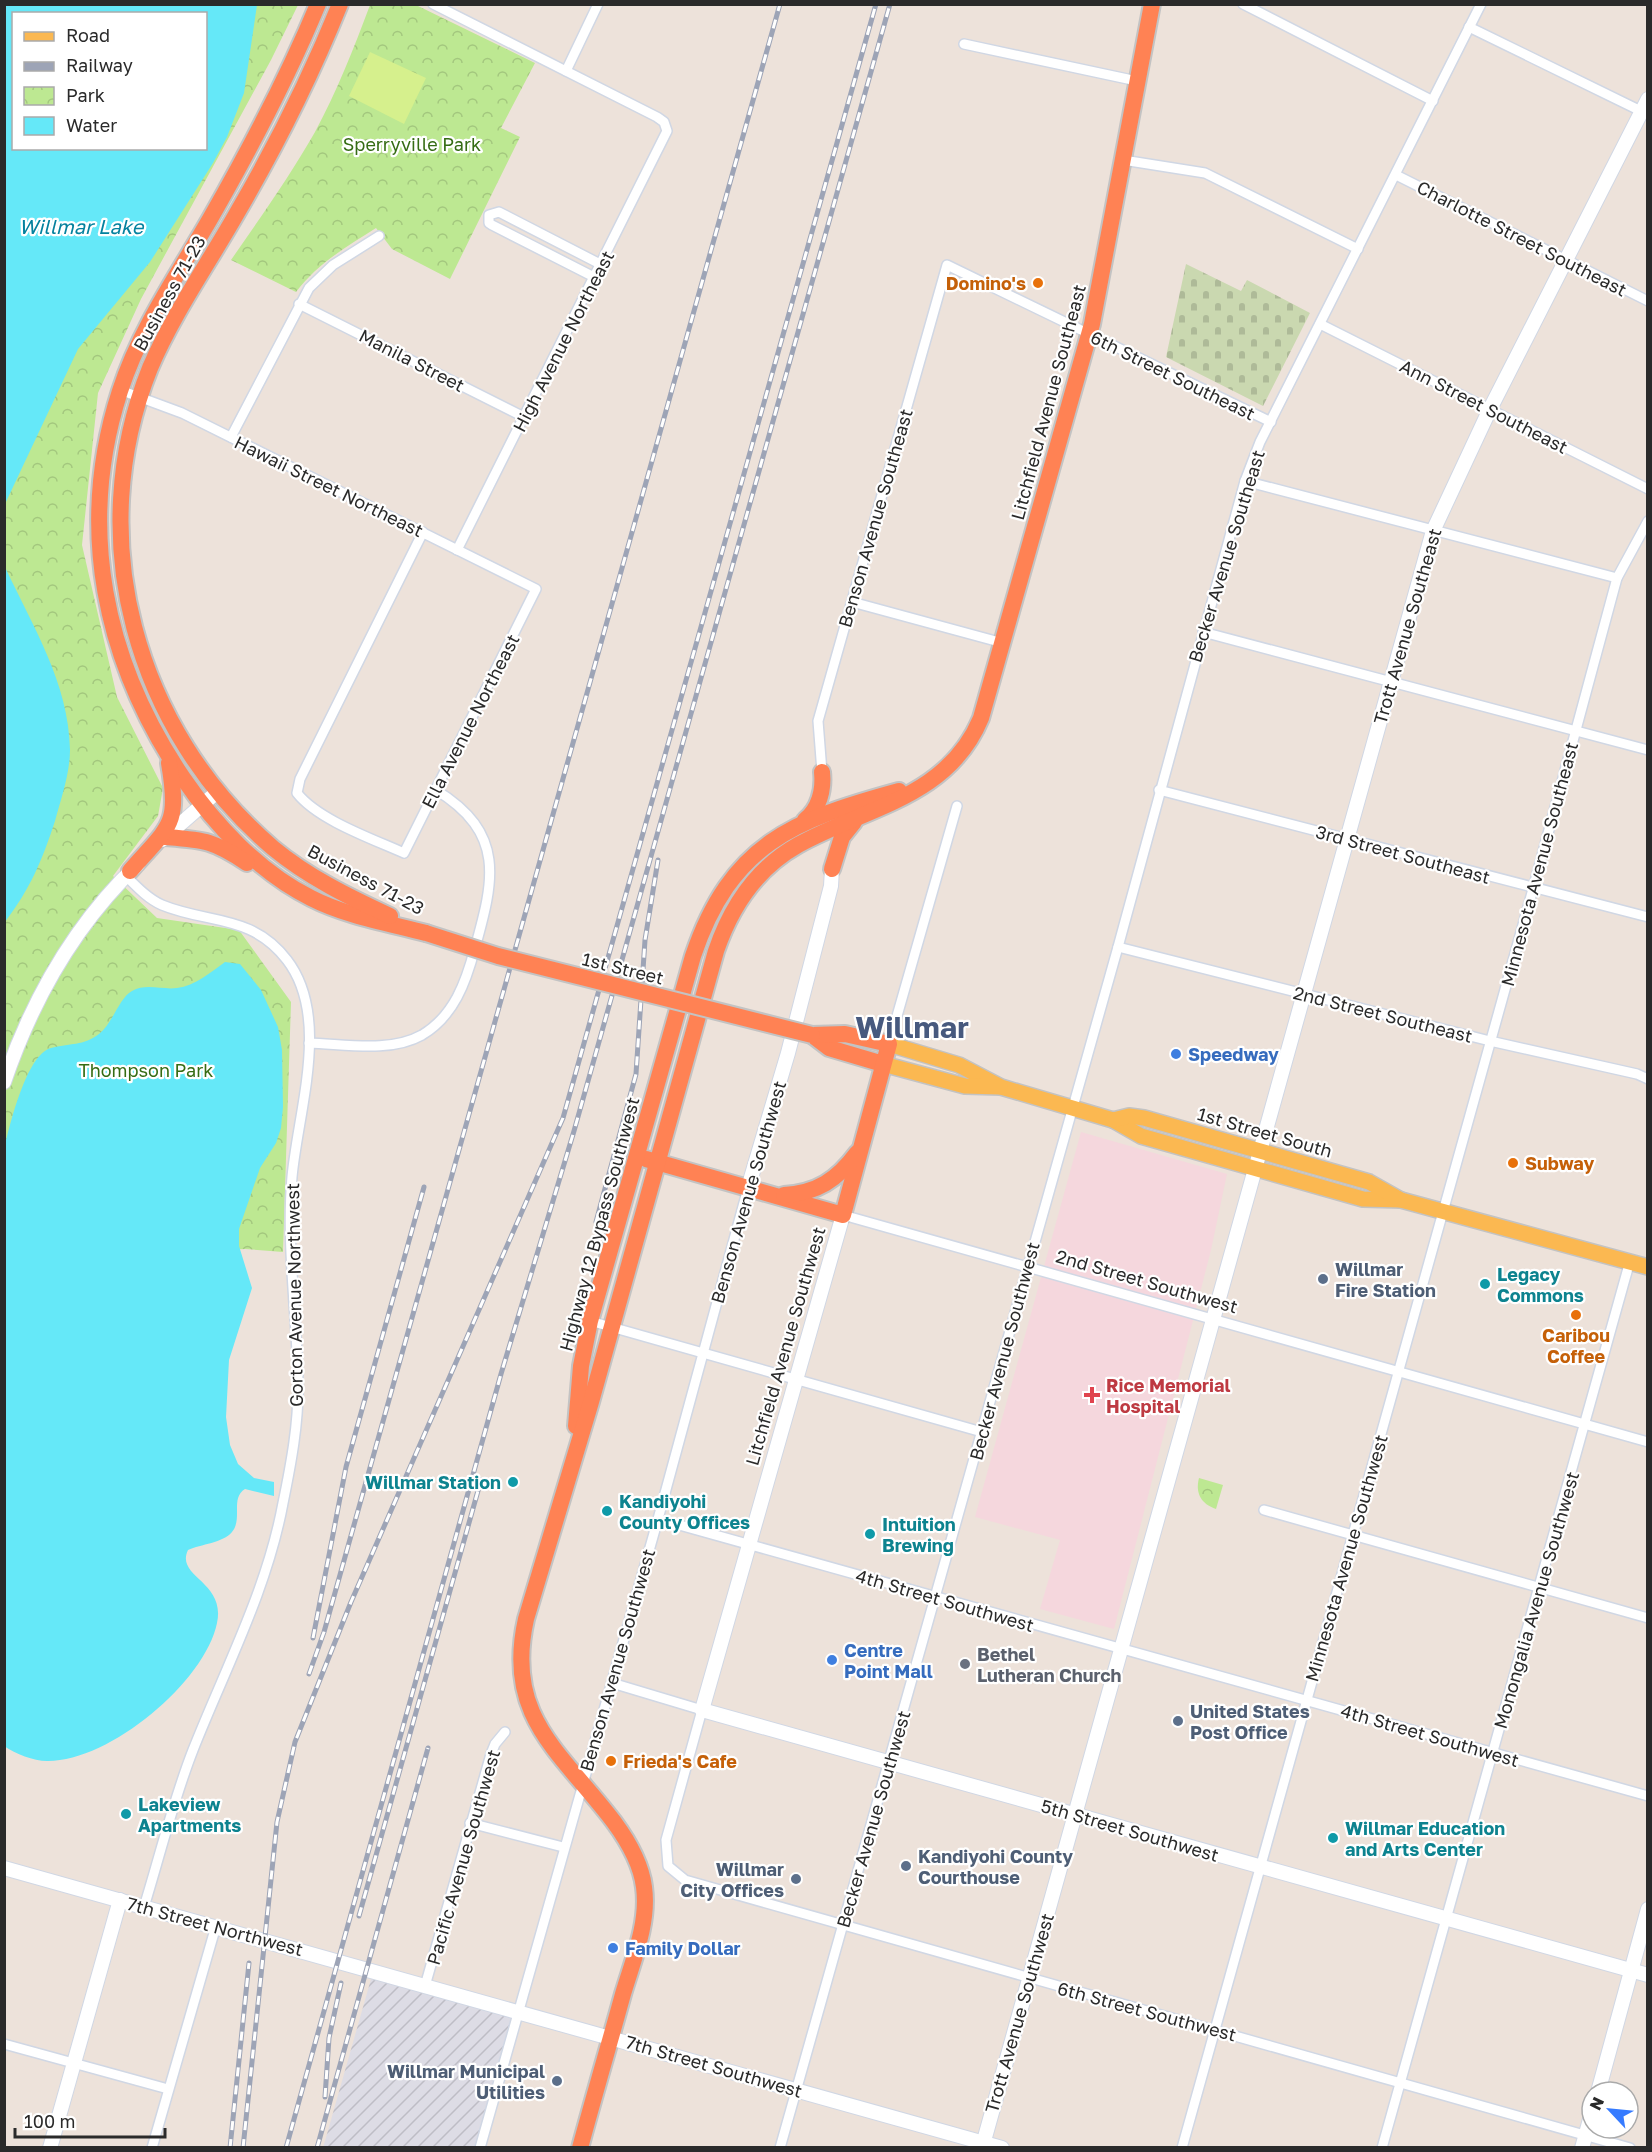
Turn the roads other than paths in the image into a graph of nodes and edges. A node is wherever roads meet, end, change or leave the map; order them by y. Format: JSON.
{"nodes":[{"id":1,"x":318,"y":4,"type":"edge"},
{"id":2,"x":340,"y":4,"type":"edge"},
{"id":3,"x":433,"y":4,"type":"edge"},
{"id":4,"x":598,"y":4,"type":"edge"},
{"id":5,"x":1152,"y":4,"type":"edge"},
{"id":6,"x":1243,"y":4,"type":"edge"},
{"id":7,"x":1481,"y":4,"type":"edge"},
{"id":8,"x":1469,"y":27,"type":"junction"},
{"id":9,"x":964,"y":44,"type":"dead end"},
{"id":10,"x":566,"y":71,"type":"junction"},
{"id":11,"x":1137,"y":81,"type":"junction"},
{"id":12,"x":1433,"y":101,"type":"junction"},
{"id":13,"x":1645,"y":108,"type":"edge"},
{"id":14,"x":1123,"y":160,"type":"junction"},
{"id":15,"x":1396,"y":175,"type":"junction"},
{"id":16,"x":379,"y":236,"type":"dead end"},
{"id":17,"x":1358,"y":249,"type":"junction"},
{"id":18,"x":1565,"y":260,"type":"junction"},
{"id":19,"x":602,"y":265,"type":"junction"},
{"id":20,"x":946,"y":265,"type":"joint"},
{"id":21,"x":596,"y":278,"type":"junction"},
{"id":22,"x":1647,"y":301,"type":"edge"},
{"id":23,"x":299,"y":304,"type":"junction"},
{"id":24,"x":1320,"y":324,"type":"junction"},
{"id":25,"x":1090,"y":334,"type":"junction"},
{"id":26,"x":120,"y":390,"type":"junction"},
{"id":27,"x":141,"y":396,"type":"junction"},
{"id":28,"x":1490,"y":409,"type":"junction"},
{"id":29,"x":524,"y":417,"type":"junction"},
{"id":30,"x":1271,"y":422,"type":"junction"},
{"id":31,"x":231,"y":437,"type":"junction"},
{"id":32,"x":1245,"y":481,"type":"junction"},
{"id":33,"x":1647,"y":489,"type":"edge"},
{"id":34,"x":1647,"y":521,"type":"edge"},
{"id":35,"x":1433,"y":531,"type":"junction"},
{"id":36,"x":423,"y":532,"type":"junction"},
{"id":37,"x":457,"y":550,"type":"junction"},
{"id":38,"x":1617,"y":578,"type":"junction"},
{"id":39,"x":536,"y":589,"type":"joint"},
{"id":40,"x":852,"y":602,"type":"junction"},
{"id":41,"x":1203,"y":632,"type":"junction"},
{"id":42,"x":1003,"y":643,"type":"junction"},
{"id":43,"x":1389,"y":683,"type":"junction"},
{"id":44,"x":1575,"y":730,"type":"junction"},
{"id":45,"x":1647,"y":750,"type":"edge"},
{"id":46,"x":168,"y":756,"type":"junction"},
{"id":47,"x":822,"y":772,"type":"joint"},
{"id":48,"x":926,"y":783,"type":"junction"},
{"id":49,"x":436,"y":790,"type":"junction"},
{"id":50,"x":1159,"y":790,"type":"junction"},
{"id":51,"x":217,"y":792,"type":"junction"},
{"id":52,"x":201,"y":806,"type":"junction"},
{"id":53,"x":957,"y":806,"type":"dead end"},
{"id":54,"x":857,"y":819,"type":"junction"},
{"id":55,"x":801,"y":823,"type":"junction"},
{"id":56,"x":165,"y":837,"type":"junction"},
{"id":57,"x":1346,"y":838,"type":"junction"},
{"id":58,"x":798,"y":845,"type":"junction"},
{"id":59,"x":832,"y":869,"type":"junction"},
{"id":60,"x":128,"y":873,"type":"junction"},
{"id":61,"x":1533,"y":889,"type":"junction"},
{"id":62,"x":311,"y":898,"type":"junction"},
{"id":63,"x":1647,"y":917,"type":"edge"},
{"id":64,"x":426,"y":933,"type":"junction"},
{"id":65,"x":1118,"y":947,"type":"junction"},
{"id":66,"x":1304,"y":994,"type":"junction"},
{"id":67,"x":813,"y":1035,"type":"junction"},
{"id":68,"x":1490,"y":1041,"type":"junction"},
{"id":69,"x":309,"y":1043,"type":"junction"},
{"id":70,"x":889,"y":1044,"type":"junction"},
{"id":71,"x":883,"y":1064,"type":"junction"},
{"id":72,"x":1647,"y":1079,"type":"edge"},
{"id":73,"x":4,"y":1082,"type":"edge"},
{"id":74,"x":1001,"y":1087,"type":"junction"},
{"id":75,"x":1072,"y":1108,"type":"junction"},
{"id":76,"x":1113,"y":1120,"type":"junction"},
{"id":77,"x":864,"y":1139,"type":"junction"},
{"id":78,"x":1262,"y":1151,"type":"junction"},
{"id":79,"x":637,"y":1156,"type":"junction"},
{"id":80,"x":657,"y":1162,"type":"junction"},
{"id":81,"x":1256,"y":1170,"type":"junction"},
{"id":82,"x":755,"y":1190,"type":"junction"},
{"id":83,"x":1401,"y":1200,"type":"junction"},
{"id":84,"x":1442,"y":1212,"type":"junction"},
{"id":85,"x":843,"y":1215,"type":"junction"},
{"id":86,"x":1630,"y":1261,"type":"junction"},
{"id":87,"x":1647,"y":1266,"type":"edge"},
{"id":88,"x":1026,"y":1268,"type":"junction"},
{"id":89,"x":1213,"y":1320,"type":"junction"},
{"id":90,"x":590,"y":1321,"type":"junction"},
{"id":91,"x":611,"y":1327,"type":"junction"},
{"id":92,"x":703,"y":1354,"type":"junction"},
{"id":93,"x":1398,"y":1372,"type":"junction"},
{"id":94,"x":796,"y":1379,"type":"junction"},
{"id":95,"x":1585,"y":1424,"type":"junction"},
{"id":96,"x":982,"y":1432,"type":"junction"},
{"id":97,"x":1647,"y":1442,"type":"edge"},
{"id":98,"x":574,"y":1454,"type":"junction"},
{"id":99,"x":1264,"y":1510,"type":"dead end"},
{"id":100,"x":658,"y":1519,"type":"junction"},
{"id":101,"x":1353,"y":1534,"type":"junction"},
{"id":102,"x":748,"y":1545,"type":"junction"},
{"id":103,"x":1540,"y":1587,"type":"junction"},
{"id":104,"x":935,"y":1597,"type":"junction"},
{"id":105,"x":1647,"y":1618,"type":"edge"},
{"id":106,"x":1121,"y":1649,"type":"junction"},
{"id":107,"x":612,"y":1683,"type":"junction"},
{"id":108,"x":1306,"y":1701,"type":"junction"},
{"id":109,"x":702,"y":1710,"type":"junction"},
{"id":110,"x":505,"y":1732,"type":"dead end"},
{"id":111,"x":1492,"y":1753,"type":"junction"},
{"id":112,"x":889,"y":1763,"type":"junction"},
{"id":113,"x":582,"y":1782,"type":"junction"},
{"id":114,"x":1647,"y":1796,"type":"edge"},
{"id":115,"x":1075,"y":1814,"type":"junction"},
{"id":116,"x":470,"y":1822,"type":"junction"},
{"id":117,"x":563,"y":1847,"type":"junction"},
{"id":118,"x":668,"y":1866,"type":"joint"},
{"id":119,"x":1260,"y":1867,"type":"junction"},
{"id":120,"x":4,"y":1868,"type":"edge"},
{"id":121,"x":120,"y":1900,"type":"junction"},
{"id":122,"x":144,"y":1907,"type":"junction"},
{"id":123,"x":1647,"y":1909,"type":"edge"},
{"id":124,"x":1446,"y":1919,"type":"junction"},
{"id":125,"x":843,"y":1925,"type":"junction"},
{"id":126,"x":216,"y":1926,"type":"junction"},
{"id":127,"x":1630,"y":1971,"type":"junction"},
{"id":128,"x":1647,"y":1975,"type":"edge"},
{"id":129,"x":1029,"y":1978,"type":"junction"},
{"id":130,"x":425,"y":1986,"type":"junction"},
{"id":131,"x":519,"y":2011,"type":"junction"},
{"id":132,"x":1214,"y":2030,"type":"junction"},
{"id":133,"x":611,"y":2037,"type":"junction"},
{"id":134,"x":4,"y":2044,"type":"edge"},
{"id":135,"x":74,"y":2063,"type":"junction"},
{"id":136,"x":1601,"y":2080,"type":"edge"},
{"id":137,"x":1400,"y":2083,"type":"junction"},
{"id":138,"x":168,"y":2089,"type":"junction"},
{"id":139,"x":796,"y":2090,"type":"junction"},
{"id":140,"x":1584,"y":2141,"type":"edge"},
{"id":141,"x":983,"y":2145,"type":"edge"},
{"id":142,"x":50,"y":2148,"type":"edge"},
{"id":143,"x":152,"y":2148,"type":"edge"},
{"id":144,"x":480,"y":2148,"type":"edge"},
{"id":145,"x":580,"y":2148,"type":"edge"},
{"id":146,"x":780,"y":2148,"type":"edge"},
{"id":147,"x":1002,"y":2148,"type":"edge"},
{"id":148,"x":1182,"y":2148,"type":"edge"},
{"id":149,"x":1382,"y":2148,"type":"edge"},
{"id":150,"x":1630,"y":2148,"type":"edge"}],
"edges":[{"from":1,"to":26,"type":"highway","name":"Business 71-23"},
{"from":2,"to":27,"type":"highway","name":"Business 71-23"},
{"from":3,"to":10,"type":"street"},
{"from":4,"to":10,"type":"street"},
{"from":5,"to":11,"type":"highway","name":"Litchfield Avenue Southeast"},
{"from":6,"to":12,"type":"street"},
{"from":7,"to":8,"type":"street","name":"Becker Avenue Southeast"},
{"from":8,"to":12,"type":"street","name":"Becker Avenue Southeast"},
{"from":8,"to":13,"type":"street"},
{"from":9,"to":11,"type":"street"},
{"from":10,"to":19,"type":"street","name":"High Avenue Northeast"},
{"from":11,"to":14,"type":"highway","name":"Litchfield Avenue Southeast"},
{"from":12,"to":15,"type":"street","name":"Becker Avenue Southeast"},
{"from":13,"to":18,"type":"street","name":"Trott Avenue Southeast"},
{"from":14,"to":17,"type":"street"},
{"from":14,"to":25,"type":"highway","name":"Litchfield Avenue Southeast"},
{"from":15,"to":17,"type":"street","name":"Becker Avenue Southeast"},
{"from":15,"to":18,"type":"street","name":"Charlotte Street Southeast"},
{"from":16,"to":23,"type":"street"},
{"from":17,"to":24,"type":"street","name":"Becker Avenue Southeast"},
{"from":18,"to":22,"type":"street","name":"Charlotte Street Southeast"},
{"from":18,"to":28,"type":"street","name":"Trott Avenue Southeast"},
{"from":19,"to":21,"type":"street","name":"High Avenue Northeast"},
{"from":19,"to":21,"type":"street"},
{"from":20,"to":25,"type":"street","name":"6th Street Southeast"},
{"from":20,"to":40,"type":"street","name":"Benson Avenue Southeast"},
{"from":21,"to":29,"type":"street","name":"High Avenue Northeast"},
{"from":23,"to":29,"type":"street","name":"Manila Street"},
{"from":23,"to":31,"type":"street"},
{"from":24,"to":28,"type":"street","name":"Ann Street Southeast"},
{"from":24,"to":30,"type":"street","name":"Becker Avenue Southeast"},
{"from":25,"to":30,"type":"street","name":"6th Street Southeast"},
{"from":25,"to":42,"type":"highway","name":"Litchfield Avenue Southeast"},
{"from":26,"to":27,"type":"street","name":"Hawaii Street Northeast"},
{"from":26,"to":46,"type":"highway","name":"Business 71-23"},
{"from":27,"to":31,"type":"street","name":"Hawaii Street Northeast"},
{"from":27,"to":51,"type":"highway","name":"Business 71-23"},
{"from":28,"to":33,"type":"street","name":"Ann Street Southeast"},
{"from":28,"to":35,"type":"street","name":"Trott Avenue Southeast"},
{"from":29,"to":37,"type":"street","name":"High Avenue Northeast"},
{"from":30,"to":32,"type":"street","name":"Becker Avenue Southeast"},
{"from":31,"to":36,"type":"street","name":"Hawaii Street Northeast"},
{"from":32,"to":35,"type":"street"},
{"from":32,"to":41,"type":"street","name":"Becker Avenue Southeast"},
{"from":34,"to":38,"type":"street","name":"Minnesota Avenue Southeast"},
{"from":35,"to":38,"type":"street"},
{"from":35,"to":43,"type":"street","name":"Trott Avenue Southeast"},
{"from":36,"to":37,"type":"street","name":"Hawaii Street Northeast"},
{"from":36,"to":49,"type":"street","name":"Ella Avenue Northeast"},
{"from":37,"to":39,"type":"street","name":"Hawaii Street Northeast"},
{"from":38,"to":44,"type":"street","name":"Minnesota Avenue Southeast"},
{"from":39,"to":49,"type":"street","name":"Ella Avenue Northeast"},
{"from":40,"to":42,"type":"street"},
{"from":40,"to":47,"type":"street","name":"Benson Avenue Southeast"},
{"from":41,"to":43,"type":"street"},
{"from":41,"to":50,"type":"street","name":"Becker Avenue Southeast"},
{"from":42,"to":48,"type":"highway","name":"Litchfield Avenue Southeast"},
{"from":43,"to":44,"type":"street"},
{"from":43,"to":57,"type":"street","name":"Trott Avenue Southeast"},
{"from":44,"to":45,"type":"street"},
{"from":44,"to":61,"type":"street","name":"Minnesota Avenue Southeast"},
{"from":46,"to":52,"type":"highway","name":"Business 71-23"},
{"from":46,"to":60,"type":"highway"},
{"from":47,"to":55,"type":"highway"},
{"from":48,"to":54,"type":"highway","name":"Litchfield Avenue Southeast"},
{"from":48,"to":55,"type":"highway"},
{"from":49,"to":69,"type":"street"},
{"from":50,"to":57,"type":"street","name":"3rd Street Southeast"},
{"from":50,"to":65,"type":"street","name":"Becker Avenue Southeast"},
{"from":51,"to":52,"type":"street"},
{"from":51,"to":64,"type":"highway","name":"Business 71-23"},
{"from":52,"to":56,"type":"street"},
{"from":52,"to":62,"type":"highway","name":"Business 71-23"},
{"from":53,"to":70,"type":"street"},
{"from":54,"to":58,"type":"highway","name":"Litchfield Avenue Southeast"},
{"from":54,"to":59,"type":"highway"},
{"from":55,"to":79,"type":"highway","name":"Highway 12 Bypass Southwest"},
{"from":56,"to":60,"type":"street"},
{"from":56,"to":62,"type":"highway"},
{"from":57,"to":61,"type":"street","name":"3rd Street Southeast"},
{"from":57,"to":66,"type":"street","name":"Trott Avenue Southeast"},
{"from":58,"to":59,"type":"highway"},
{"from":58,"to":80,"type":"highway","name":"Highway 12 Bypass Southwest"},
{"from":59,"to":82,"type":"street","name":"Benson Avenue Southwest"},
{"from":60,"to":69,"type":"street","name":"Gorton Avenue Northwest"},
{"from":60,"to":73,"type":"street"},
{"from":61,"to":63,"type":"street","name":"3rd Street Southeast"},
{"from":61,"to":68,"type":"street","name":"Minnesota Avenue Southeast"},
{"from":62,"to":64,"type":"highway","name":"Business 71-23"},
{"from":64,"to":67,"type":"highway","name":"1st Street","bridge":true},
{"from":65,"to":66,"type":"street","name":"2nd Street Southeast"},
{"from":65,"to":75,"type":"street","name":"Becker Avenue Southeast"},
{"from":66,"to":68,"type":"street","name":"2nd Street Southeast"},
{"from":66,"to":78,"type":"street","name":"Trott Avenue Southeast"},
{"from":67,"to":70,"type":"highway","name":"1st Street"},
{"from":67,"to":71,"type":"highway","name":"1st Street"},
{"from":68,"to":72,"type":"street","name":"2nd Street Southeast"},
{"from":68,"to":84,"type":"street","name":"Minnesota Avenue Southeast"},
{"from":69,"to":122,"type":"street","name":"Gorton Avenue Northwest"},
{"from":70,"to":71,"type":"highway","name":"Litchfield Avenue Southwest"},
{"from":70,"to":74,"type":"main road","name":"1st Street South"},
{"from":71,"to":74,"type":"main road","name":"1st Street South"},
{"from":71,"to":77,"type":"highway","name":"Litchfield Avenue Southwest"},
{"from":74,"to":75,"type":"main road","name":"1st Street South"},
{"from":75,"to":76,"type":"main road","name":"1st Street South"},
{"from":75,"to":88,"type":"street","name":"Becker Avenue Southwest"},
{"from":76,"to":78,"type":"main road","name":"1st Street South"},
{"from":76,"to":81,"type":"main road","name":"1st Street South"},
{"from":77,"to":82,"type":"highway"},
{"from":77,"to":85,"type":"highway","name":"Litchfield Avenue Southwest"},
{"from":78,"to":81,"type":"street","name":"Trott Avenue Southwest"},
{"from":78,"to":83,"type":"main road","name":"1st Street South"},
{"from":79,"to":80,"type":"highway","name":"2nd Street Southwest"},
{"from":79,"to":90,"type":"highway","name":"Highway 12 Bypass Southwest"},
{"from":80,"to":82,"type":"highway","name":"2nd Street Southwest"},
{"from":80,"to":91,"type":"highway","name":"Highway 12 Bypass Southwest"},
{"from":81,"to":83,"type":"main road","name":"1st Street South"},
{"from":81,"to":89,"type":"street","name":"Trott Avenue Southwest"},
{"from":82,"to":85,"type":"highway","name":"2nd Street Southwest"},
{"from":82,"to":92,"type":"street","name":"Benson Avenue Southwest"},
{"from":83,"to":84,"type":"main road","name":"1st Street South"},
{"from":84,"to":86,"type":"main road","name":"1st Street South"},
{"from":84,"to":93,"type":"street","name":"Minnesota Avenue Southwest"},
{"from":85,"to":88,"type":"street","name":"2nd Street Southwest"},
{"from":85,"to":94,"type":"street","name":"Litchfield Avenue Southwest"},
{"from":86,"to":87,"type":"main road","name":"1st Street South"},
{"from":86,"to":95,"type":"street","name":"Monongalia Avenue Southwest"},
{"from":88,"to":89,"type":"street","name":"2nd Street Southwest"},
{"from":88,"to":96,"type":"street","name":"Becker Avenue Southwest"},
{"from":89,"to":93,"type":"street","name":"2nd Street Southwest"},
{"from":89,"to":106,"type":"street","name":"Trott Avenue Southwest"},
{"from":90,"to":91,"type":"street"},
{"from":90,"to":98,"type":"highway","name":"Highway 12 Bypass Southwest"},
{"from":91,"to":92,"type":"street"},
{"from":91,"to":98,"type":"highway","name":"Highway 12 Bypass Southwest"},
{"from":92,"to":94,"type":"street"},
{"from":92,"to":100,"type":"street","name":"Benson Avenue Southwest"},
{"from":93,"to":95,"type":"street","name":"2nd Street Southwest"},
{"from":93,"to":101,"type":"street","name":"Minnesota Avenue Southwest"},
{"from":94,"to":96,"type":"street"},
{"from":94,"to":102,"type":"street","name":"Litchfield Avenue Southwest"},
{"from":95,"to":97,"type":"street","name":"2nd Street Southwest"},
{"from":95,"to":103,"type":"street","name":"Monongalia Avenue Southwest"},
{"from":96,"to":104,"type":"street","name":"Becker Avenue Southwest"},
{"from":98,"to":113,"type":"highway","name":"Highway 12 Bypass Southwest"},
{"from":99,"to":101,"type":"street"},
{"from":100,"to":102,"type":"street","name":"4th Street Southwest"},
{"from":100,"to":107,"type":"street","name":"Benson Avenue Southwest"},
{"from":101,"to":103,"type":"street"},
{"from":101,"to":108,"type":"street","name":"Minnesota Avenue Southwest"},
{"from":102,"to":104,"type":"street","name":"4th Street Southwest"},
{"from":102,"to":109,"type":"street","name":"Litchfield Avenue Southwest"},
{"from":103,"to":105,"type":"street"},
{"from":103,"to":111,"type":"street","name":"Monongalia Avenue Southwest"},
{"from":104,"to":106,"type":"street","name":"4th Street Southwest"},
{"from":104,"to":112,"type":"street","name":"Becker Avenue Southwest"},
{"from":106,"to":108,"type":"street","name":"4th Street Southwest"},
{"from":106,"to":115,"type":"street","name":"Trott Avenue Southwest"},
{"from":107,"to":109,"type":"street","name":"5th Street Southwest"},
{"from":107,"to":113,"type":"street","name":"Benson Avenue Southwest"},
{"from":108,"to":111,"type":"street","name":"4th Street Southwest"},
{"from":108,"to":119,"type":"street","name":"Minnesota Avenue Southwest"},
{"from":109,"to":112,"type":"street","name":"5th Street Southwest"},
{"from":109,"to":118,"type":"street","name":"Litchfield Avenue Southwest"},
{"from":110,"to":116,"type":"street","name":"Pacific Avenue Southwest"},
{"from":111,"to":114,"type":"street","name":"4th Street Southwest"},
{"from":111,"to":124,"type":"street","name":"Monongalia Avenue Southwest"},
{"from":112,"to":115,"type":"street","name":"5th Street Southwest"},
{"from":112,"to":125,"type":"street","name":"Becker Avenue Southwest"},
{"from":113,"to":117,"type":"street","name":"Benson Avenue Southwest"},
{"from":113,"to":133,"type":"highway","name":"Highway 12 Bypass Southwest"},
{"from":115,"to":119,"type":"street","name":"5th Street Southwest"},
{"from":115,"to":129,"type":"street","name":"Trott Avenue Southwest"},
{"from":116,"to":117,"type":"street"},
{"from":116,"to":130,"type":"street","name":"Pacific Avenue Southwest"},
{"from":117,"to":131,"type":"street","name":"Benson Avenue Southwest"},
{"from":118,"to":125,"type":"street","name":"6th Street Southwest"},
{"from":119,"to":124,"type":"street","name":"5th Street Southwest"},
{"from":119,"to":132,"type":"street","name":"Minnesota Avenue Southwest"},
{"from":120,"to":121,"type":"street","name":"7th Street Northwest"},
{"from":121,"to":122,"type":"street","name":"7th Street Northwest"},
{"from":121,"to":135,"type":"street"},
{"from":122,"to":126,"type":"street","name":"7th Street Northwest"},
{"from":123,"to":127,"type":"street"},
{"from":124,"to":127,"type":"street","name":"5th Street Southwest"},
{"from":124,"to":137,"type":"street","name":"Monongalia Avenue Southwest"},
{"from":125,"to":129,"type":"street","name":"6th Street Southwest"},
{"from":125,"to":139,"type":"street","name":"Becker Avenue Southwest"},
{"from":126,"to":130,"type":"street","name":"7th Street Northwest"},
{"from":126,"to":138,"type":"street"},
{"from":127,"to":128,"type":"street","name":"5th Street Southwest"},
{"from":127,"to":136,"type":"street"},
{"from":129,"to":132,"type":"street","name":"6th Street Southwest"},
{"from":129,"to":141,"type":"street","name":"Trott Avenue Southwest"},
{"from":130,"to":131,"type":"street","name":"7th Street Southwest"},
{"from":131,"to":133,"type":"street","name":"7th Street Southwest"},
{"from":131,"to":144,"type":"street","name":"Benson Avenue Southwest"},
{"from":132,"to":137,"type":"street","name":"6th Street Southwest"},
{"from":132,"to":148,"type":"street","name":"Minnesota Avenue Southwest"},
{"from":133,"to":139,"type":"street","name":"7th Street Southwest"},
{"from":133,"to":145,"type":"highway"},
{"from":134,"to":135,"type":"street"},
{"from":135,"to":138,"type":"street"},
{"from":135,"to":142,"type":"street"},
{"from":137,"to":140,"type":"street","name":"6th Street Southwest"},
{"from":137,"to":149,"type":"street","name":"Monongalia Avenue Southwest"},
{"from":138,"to":143,"type":"street"},
{"from":139,"to":141,"type":"street","name":"7th Street Southwest"},
{"from":139,"to":146,"type":"street","name":"Becker Avenue Southwest"},
{"from":140,"to":150,"type":"street","name":"6th Street Southwest"},
{"from":141,"to":147,"type":"street","name":"7th Street Southwest"}]}
